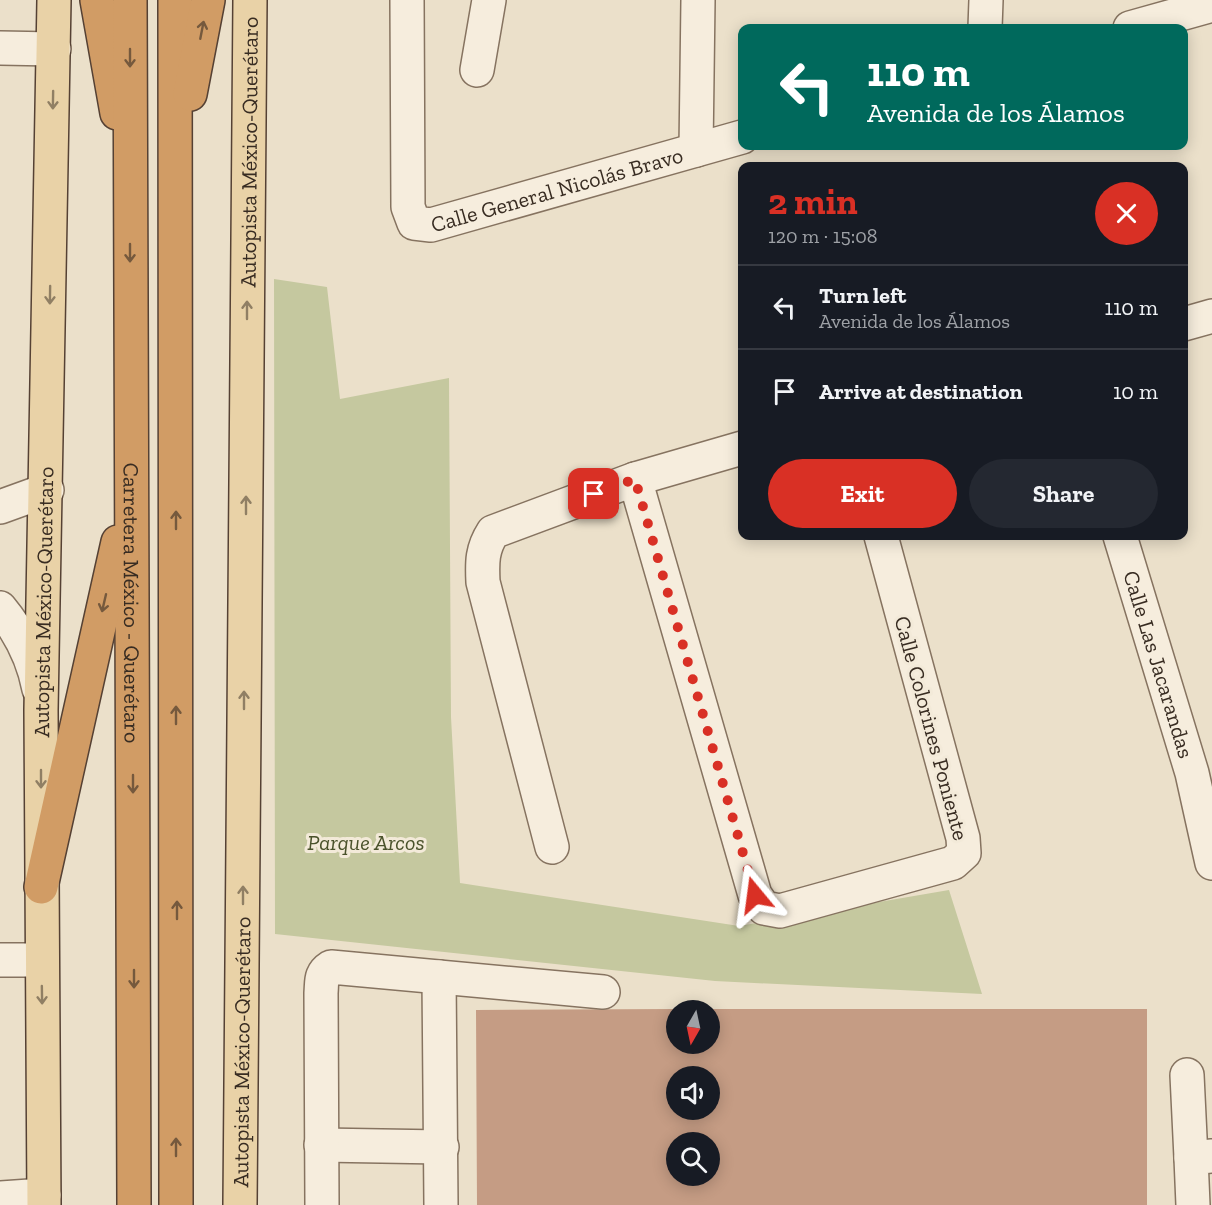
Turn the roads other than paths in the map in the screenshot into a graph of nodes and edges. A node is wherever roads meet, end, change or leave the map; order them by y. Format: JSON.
{"nodes":[{"id":1,"x":54,"y":0,"type":"edge"},
{"id":2,"x":97,"y":0,"type":"edge"},
{"id":3,"x":130,"y":0,"type":"edge"},
{"id":4,"x":175,"y":0,"type":"edge"},
{"id":5,"x":208,"y":0,"type":"edge"},
{"id":6,"x":250,"y":0,"type":"edge"},
{"id":7,"x":407,"y":0,"type":"edge"},
{"id":8,"x":489,"y":0,"type":"edge"},
{"id":9,"x":698,"y":0,"type":"edge"},
{"id":10,"x":986,"y":0,"type":"edge"},
{"id":11,"x":1212,"y":5,"type":"edge"},
{"id":12,"x":985,"y":24,"type":"edge"},
{"id":13,"x":1144,"y":24,"type":"edge"},
{"id":14,"x":0,"y":48,"type":"edge"},
{"id":15,"x":54,"y":49,"type":"junction"},
{"id":16,"x":477,"y":70,"type":"dead end"},
{"id":17,"x":738,"y":138,"type":"edge"},
{"id":18,"x":696,"y":150,"type":"junction"},
{"id":19,"x":175,"y":170,"type":"junction"},
{"id":20,"x":130,"y":176,"type":"junction"},
{"id":21,"x":1212,"y":316,"type":"edge"},
{"id":22,"x":1188,"y":323,"type":"edge"},
{"id":23,"x":738,"y":449,"type":"edge"},
{"id":24,"x":635,"y":479,"type":"junction"},
{"id":25,"x":130,"y":484,"type":"junction"},
{"id":26,"x":47,"y":490,"type":"junction"},
{"id":27,"x":0,"y":507,"type":"edge"},
{"id":28,"x":882,"y":540,"type":"edge"},
{"id":29,"x":1121,"y":540,"type":"edge"},
{"id":30,"x":0,"y":608,"type":"edge"},
{"id":31,"x":41,"y":710,"type":"junction"},
{"id":32,"x":552,"y":846,"type":"dead end"},
{"id":33,"x":1212,"y":863,"type":"edge"},
{"id":34,"x":41,"y":887,"type":"junction"},
{"id":35,"x":0,"y":960,"type":"edge"},
{"id":36,"x":42,"y":960,"type":"junction"},
{"id":37,"x":439,"y":977,"type":"junction"},
{"id":38,"x":603,"y":992,"type":"dead end"},
{"id":39,"x":1187,"y":1075,"type":"dead end"},
{"id":40,"x":321,"y":1145,"type":"junction"},
{"id":41,"x":442,"y":1147,"type":"junction"},
{"id":42,"x":1202,"y":1157,"type":"edge"},
{"id":43,"x":0,"y":1198,"type":"edge"},
{"id":44,"x":44,"y":1200,"type":"edge"},
{"id":45,"x":134,"y":1205,"type":"edge"},
{"id":46,"x":176,"y":1205,"type":"edge"},
{"id":47,"x":240,"y":1205,"type":"edge"},
{"id":48,"x":322,"y":1205,"type":"edge"},
{"id":49,"x":441,"y":1205,"type":"edge"},
{"id":50,"x":1193,"y":1205,"type":"edge"}],
"edges":[{"from":1,"to":15,"type":"main road","name":"Autopista México-Querétaro"},
{"from":2,"to":20,"type":"highway"},
{"from":3,"to":20,"type":"highway","name":"Carretera México - Querétaro","one_way":true},
{"from":4,"to":19,"type":"highway","name":"Carretera México - Querétaro"},
{"from":19,"to":5,"type":"highway","one_way":true},
{"from":47,"to":6,"type":"main road","name":"Autopista México-Querétaro","one_way":true},
{"from":7,"to":18,"type":"street","name":"Calle General Nicolás Bravo"},
{"from":8,"to":16,"type":"street"},
{"from":9,"to":18,"type":"street"},
{"from":10,"to":12,"type":"street"},
{"from":11,"to":13,"type":"street"},
{"from":14,"to":15,"type":"street"},
{"from":15,"to":26,"type":"main road","name":"Autopista México-Querétaro","one_way":true},
{"from":17,"to":18,"type":"street","name":"Calle General Nicolás Bravo"},
{"from":46,"to":19,"type":"highway","name":"Carretera México - Querétaro","one_way":true},
{"from":20,"to":25,"type":"highway","name":"Carretera México - Querétaro","one_way":true},
{"from":21,"to":22,"type":"street"},
{"from":23,"to":24,"type":"street"},
{"from":24,"to":28,"type":"street","name":"Calle Colorines Poniente"},
{"from":24,"to":32,"type":"street"},
{"from":25,"to":34,"type":"highway","one_way":true},
{"from":25,"to":45,"type":"highway","name":"Carretera México - Querétaro","one_way":true},
{"from":26,"to":27,"type":"street"},
{"from":26,"to":31,"type":"main road","name":"Autopista México-Querétaro"},
{"from":29,"to":33,"type":"street","name":"Calle Las Jacarandas"},
{"from":30,"to":31,"type":"street"},
{"from":31,"to":34,"type":"main road","name":"Autopista México-Querétaro","one_way":true},
{"from":34,"to":36,"type":"main road","name":"Autopista México-Querétaro"},
{"from":35,"to":36,"type":"street"},
{"from":36,"to":44,"type":"main road","name":"Autopista México-Querétaro","one_way":true},
{"from":37,"to":38,"type":"street"},
{"from":37,"to":40,"type":"street"},
{"from":37,"to":41,"type":"street"},
{"from":39,"to":42,"type":"street"},
{"from":40,"to":41,"type":"street"},
{"from":40,"to":48,"type":"street"},
{"from":41,"to":49,"type":"street"},
{"from":42,"to":50,"type":"street"},
{"from":43,"to":44,"type":"street"}]}
